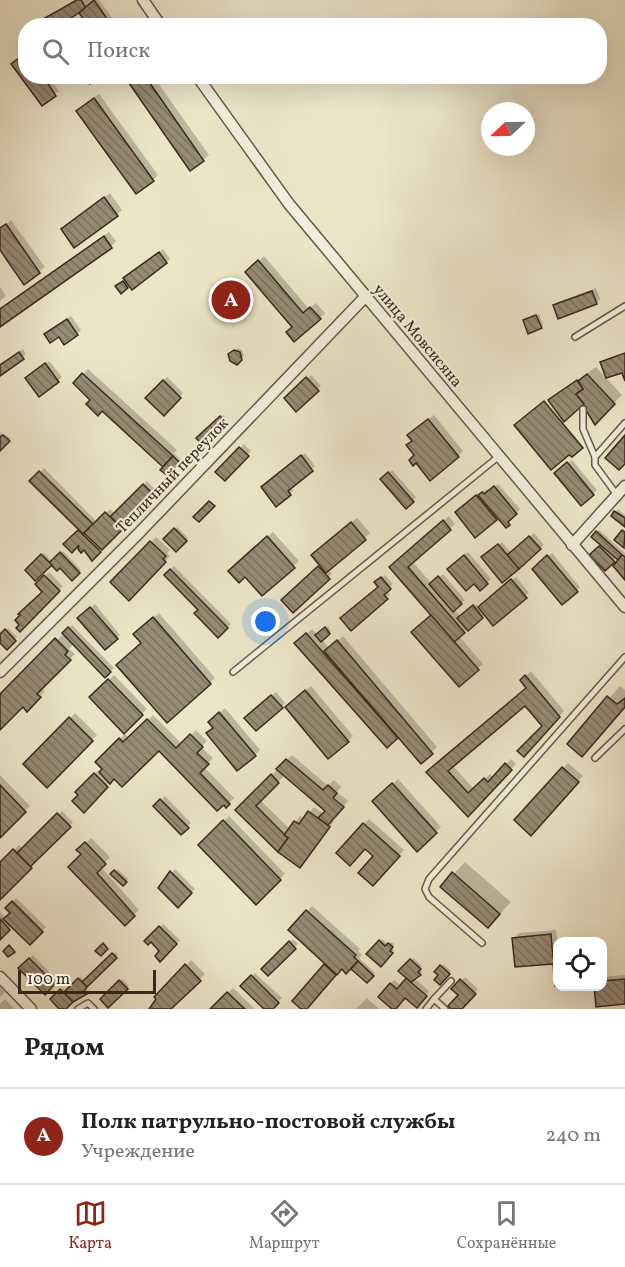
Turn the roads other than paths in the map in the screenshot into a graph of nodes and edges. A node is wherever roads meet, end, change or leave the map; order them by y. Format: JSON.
{"nodes":[{"id":1,"x":143,"y":0,"type":"edge"},
{"id":2,"x":155,"y":18,"type":"edge"},
{"id":3,"x":203,"y":84,"type":"edge"},
{"id":4,"x":365,"y":297,"type":"junction"},
{"id":5,"x":625,"y":306,"type":"edge"},
{"id":6,"x":575,"y":337,"type":"dead end"},
{"id":7,"x":583,"y":410,"type":"dead end"},
{"id":8,"x":625,"y":423,"type":"edge"},
{"id":9,"x":498,"y":457,"type":"junction"},
{"id":10,"x":595,"y":457,"type":"junction"},
{"id":11,"x":621,"y":490,"type":"edge"},
{"id":12,"x":572,"y":545,"type":"junction"},
{"id":13,"x":625,"y":607,"type":"edge"},
{"id":14,"x":625,"y":657,"type":"edge"},
{"id":15,"x":0,"y":672,"type":"edge"},
{"id":16,"x":233,"y":672,"type":"dead end"},
{"id":17,"x":625,"y":729,"type":"edge"},
{"id":18,"x":595,"y":759,"type":"dead end"},
{"id":19,"x":482,"y":943,"type":"dead end"},
{"id":20,"x":0,"y":977,"type":"edge"},
{"id":21,"x":451,"y":981,"type":"dead end"},
{"id":22,"x":434,"y":999,"type":"junction"},
{"id":23,"x":31,"y":1009,"type":"edge"},
{"id":24,"x":78,"y":1009,"type":"edge"},
{"id":25,"x":94,"y":1009,"type":"edge"},
{"id":26,"x":426,"y":1009,"type":"edge"},
{"id":27,"x":445,"y":1009,"type":"edge"}],
"edges":[{"from":1,"to":2,"type":"street"},
{"from":3,"to":4,"type":"street","name":"улица Мовсисяна"},
{"from":4,"to":9,"type":"street","name":"улица Мовсисяна"},
{"from":4,"to":15,"type":"street","name":"Тепличный переулок"},
{"from":5,"to":6,"type":"lane"},
{"from":7,"to":10,"type":"lane"},
{"from":8,"to":10,"type":"lane"},
{"from":9,"to":12,"type":"street","name":"улица Мовсисяна"},
{"from":9,"to":16,"type":"lane"},
{"from":10,"to":11,"type":"lane"},
{"from":11,"to":12,"type":"street"},
{"from":12,"to":13,"type":"street","name":"улица Мовсисяна"},
{"from":14,"to":19,"type":"lane"},
{"from":17,"to":18,"type":"lane"},
{"from":20,"to":23,"type":"street"},
{"from":21,"to":22,"type":"lane"},
{"from":22,"to":26,"type":"lane"},
{"from":22,"to":27,"type":"lane"},
{"from":24,"to":25,"type":"lane"}]}
